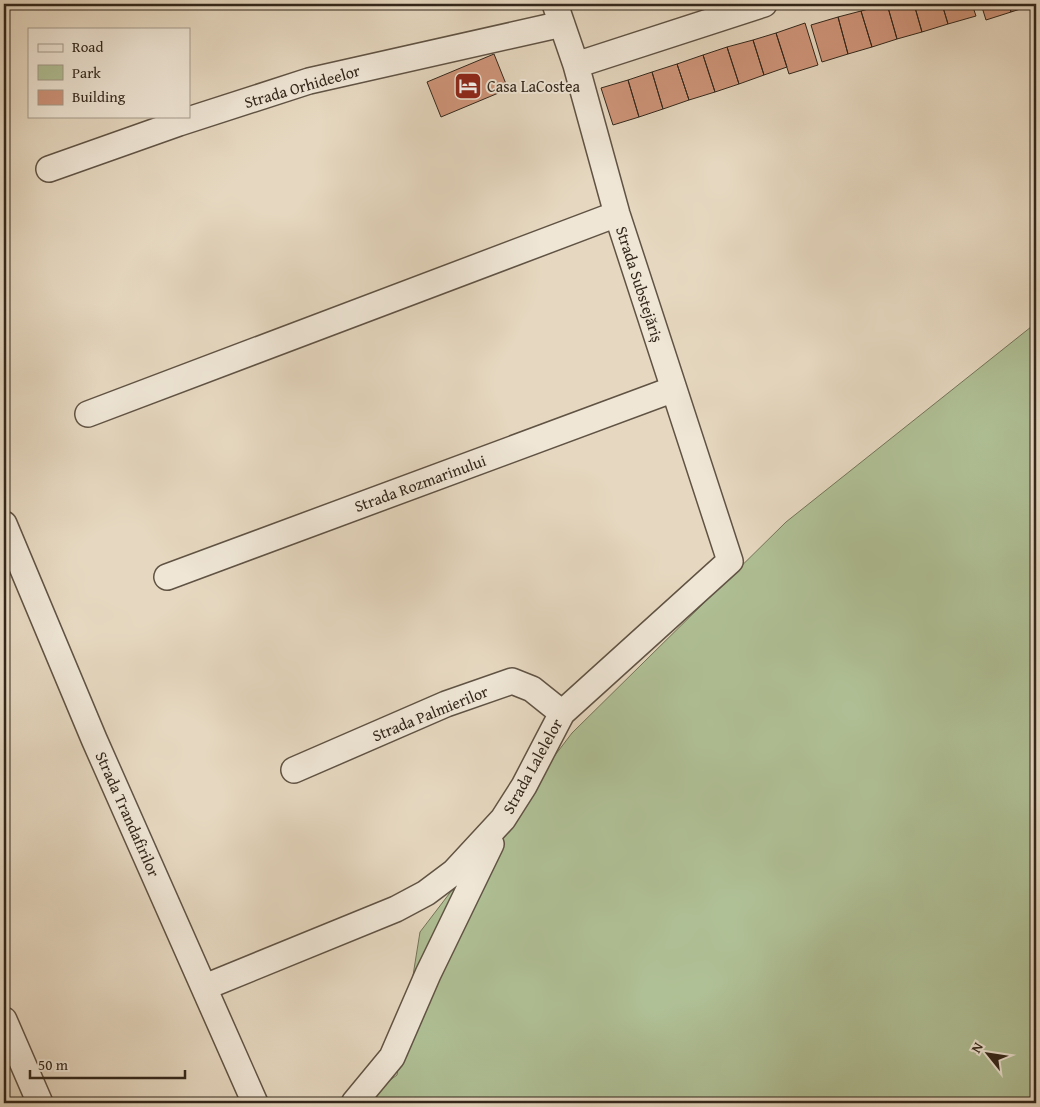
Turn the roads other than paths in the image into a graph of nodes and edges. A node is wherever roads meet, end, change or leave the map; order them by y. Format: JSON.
{"nodes":[{"id":1,"x":764,"y":4,"type":"edge"},
{"id":2,"x":559,"y":14,"type":"edge"},
{"id":3,"x":576,"y":65,"type":"junction"},
{"id":4,"x":49,"y":169,"type":"dead end"},
{"id":5,"x":617,"y":214,"type":"junction"},
{"id":6,"x":674,"y":389,"type":"junction"},
{"id":7,"x":88,"y":414,"type":"dead end"},
{"id":8,"x":4,"y":524,"type":"edge"},
{"id":9,"x":730,"y":561,"type":"joint"},
{"id":10,"x":167,"y":577,"type":"dead end"},
{"id":11,"x":562,"y":713,"type":"junction"},
{"id":12,"x":294,"y":770,"type":"dead end"},
{"id":13,"x":503,"y":819,"type":"junction"},
{"id":14,"x":205,"y":987,"type":"junction"},
{"id":15,"x":4,"y":1020,"type":"edge"},
{"id":16,"x":40,"y":1103,"type":"edge"},
{"id":17,"x":255,"y":1103,"type":"edge"},
{"id":18,"x":354,"y":1103,"type":"edge"}],
"edges":[{"from":1,"to":3,"type":"street"},
{"from":2,"to":3,"type":"street","name":"Strada Substejăriș"},
{"from":2,"to":4,"type":"street","name":"Strada Orhideelor"},
{"from":3,"to":5,"type":"street","name":"Strada Substejăriș"},
{"from":5,"to":6,"type":"street","name":"Strada Substejăriș"},
{"from":5,"to":7,"type":"street"},
{"from":6,"to":9,"type":"street","name":"Strada Substejăriș"},
{"from":6,"to":10,"type":"street","name":"Strada Rozmarinului"},
{"from":8,"to":14,"type":"street","name":"Strada Trandafirilor"},
{"from":9,"to":11,"type":"street","name":"Strada Lalelelor"},
{"from":11,"to":12,"type":"street","name":"Strada Palmierilor"},
{"from":11,"to":13,"type":"street","name":"Strada Lalelelor"},
{"from":13,"to":14,"type":"street","name":"Strada Lalelelor"},
{"from":13,"to":18,"type":"street"},
{"from":14,"to":17,"type":"street","name":"Strada Trandafirilor"},
{"from":15,"to":16,"type":"street"}]}
